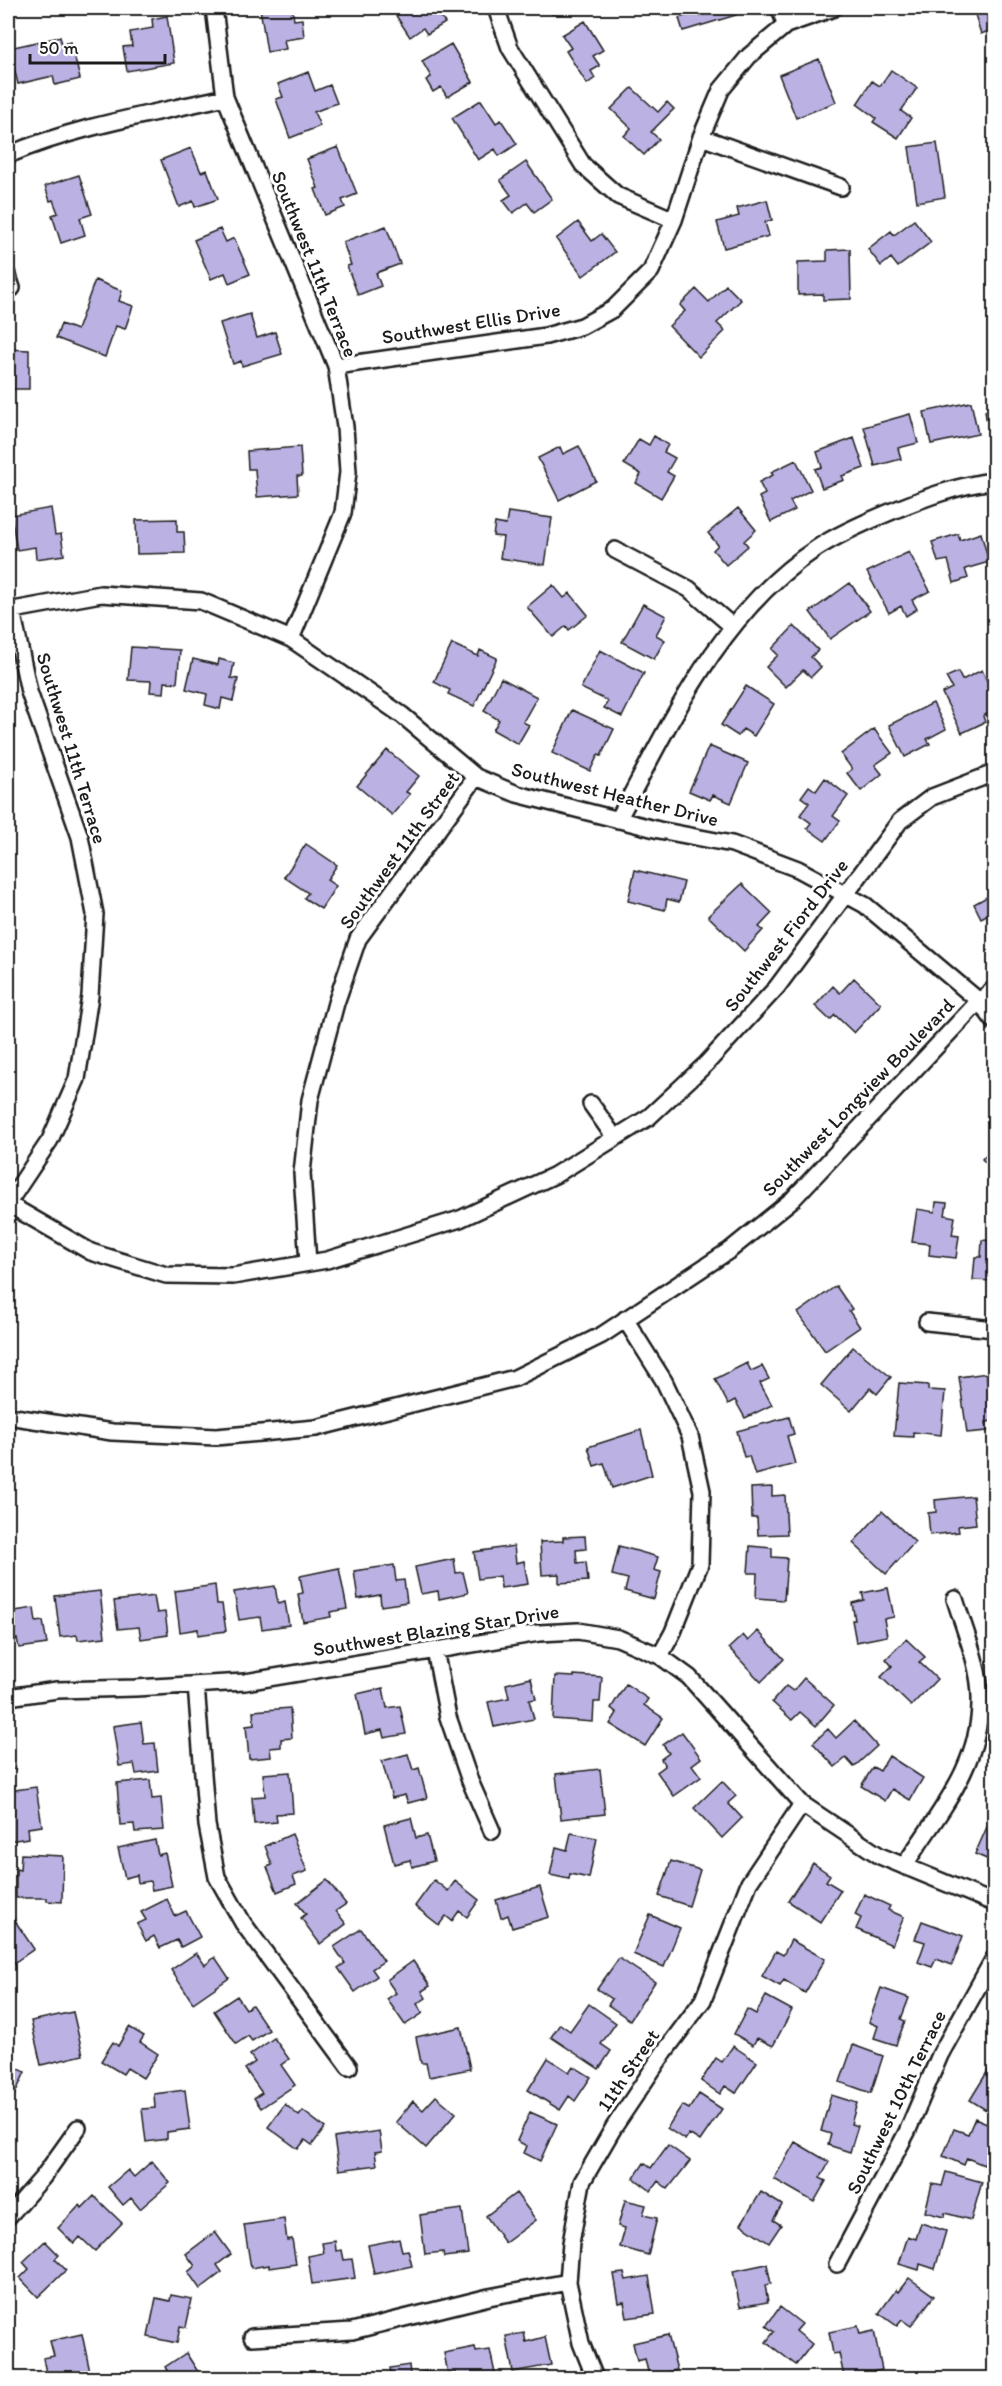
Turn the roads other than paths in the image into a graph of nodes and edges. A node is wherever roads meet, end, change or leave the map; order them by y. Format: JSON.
{"nodes":[{"id":1,"x":214,"y":8,"type":"edge"},
{"id":2,"x":496,"y":8,"type":"edge"},
{"id":3,"x":779,"y":8,"type":"edge"},
{"id":4,"x":834,"y":8,"type":"edge"},
{"id":5,"x":786,"y":26,"type":"junction"},
{"id":6,"x":225,"y":97,"type":"junction"},
{"id":7,"x":700,"y":137,"type":"junction"},
{"id":8,"x":8,"y":155,"type":"edge"},
{"id":9,"x":841,"y":187,"type":"dead end"},
{"id":10,"x":674,"y":220,"type":"junction"},
{"id":11,"x":336,"y":366,"type":"junction"},
{"id":12,"x":994,"y":481,"type":"edge"},
{"id":13,"x":615,"y":550,"type":"dead end"},
{"id":14,"x":10,"y":610,"type":"edge"},
{"id":15,"x":732,"y":626,"type":"junction"},
{"id":16,"x":291,"y":639,"type":"junction"},
{"id":17,"x":994,"y":773,"type":"edge"},
{"id":18,"x":476,"y":777,"type":"junction"},
{"id":19,"x":618,"y":820,"type":"junction"},
{"id":20,"x":846,"y":895,"type":"junction"},
{"id":21,"x":994,"y":989,"type":"edge"},
{"id":22,"x":979,"y":1001,"type":"junction"},
{"id":23,"x":994,"y":1021,"type":"edge"},
{"id":24,"x":591,"y":1104,"type":"dead end"},
{"id":25,"x":615,"y":1138,"type":"junction"},
{"id":26,"x":8,"y":1204,"type":"edge"},
{"id":27,"x":308,"y":1263,"type":"junction"},
{"id":28,"x":625,"y":1319,"type":"junction"},
{"id":29,"x":927,"y":1322,"type":"dead end"},
{"id":30,"x":994,"y":1329,"type":"edge"},
{"id":31,"x":8,"y":1416,"type":"edge"},
{"id":32,"x":955,"y":1599,"type":"dead end"},
{"id":33,"x":435,"y":1650,"type":"junction"},
{"id":34,"x":660,"y":1656,"type":"junction"},
{"id":35,"x":196,"y":1685,"type":"junction"},
{"id":36,"x":8,"y":1697,"type":"edge"},
{"id":37,"x":802,"y":1804,"type":"junction"},
{"id":38,"x":492,"y":1831,"type":"dead end"},
{"id":39,"x":904,"y":1866,"type":"junction"},
{"id":40,"x":994,"y":1903,"type":"edge"},
{"id":41,"x":994,"y":1958,"type":"edge"},
{"id":42,"x":349,"y":2067,"type":"dead end"},
{"id":43,"x":78,"y":2127,"type":"dead end"},
{"id":44,"x":8,"y":2217,"type":"edge"},
{"id":45,"x":837,"y":2265,"type":"dead end"},
{"id":46,"x":568,"y":2282,"type":"junction"},
{"id":47,"x":252,"y":2337,"type":"dead end"},
{"id":48,"x":595,"y":2379,"type":"edge"}],
"edges":[{"from":1,"to":6,"type":"street","name":"Southwest 11th Terrace"},
{"from":2,"to":10,"type":"street"},
{"from":3,"to":5,"type":"street"},
{"from":4,"to":5,"type":"street","name":"Southwest Ellis Drive"},
{"from":5,"to":7,"type":"street","name":"Southwest Ellis Drive"},
{"from":6,"to":8,"type":"street"},
{"from":6,"to":11,"type":"street","name":"Southwest 11th Terrace"},
{"from":7,"to":9,"type":"street"},
{"from":7,"to":10,"type":"street","name":"Southwest Ellis Drive"},
{"from":10,"to":11,"type":"street","name":"Southwest Ellis Drive"},
{"from":11,"to":16,"type":"street","name":"Southwest 11th Terrace"},
{"from":12,"to":15,"type":"street"},
{"from":13,"to":15,"type":"street"},
{"from":14,"to":16,"type":"street","name":"Southwest Heather Drive"},
{"from":14,"to":26,"type":"street","name":"Southwest 11th Terrace"},
{"from":15,"to":19,"type":"street"},
{"from":16,"to":18,"type":"street","name":"Southwest Heather Drive"},
{"from":17,"to":20,"type":"street","name":"Southwest Fiord Drive"},
{"from":18,"to":19,"type":"street","name":"Southwest Heather Drive"},
{"from":18,"to":27,"type":"street","name":"Southwest 11th Street"},
{"from":19,"to":20,"type":"street","name":"Southwest Heather Drive"},
{"from":20,"to":22,"type":"street","name":"Southwest Heather Drive"},
{"from":20,"to":25,"type":"street","name":"Southwest Fiord Drive"},
{"from":21,"to":22,"type":"street","name":"Southwest Longview Boulevard"},
{"from":22,"to":23,"type":"street","name":"Southwest Heather Drive"},
{"from":22,"to":28,"type":"street","name":"Southwest Longview Boulevard"},
{"from":24,"to":25,"type":"street"},
{"from":25,"to":27,"type":"street","name":"Southwest Fiord Drive"},
{"from":26,"to":27,"type":"street","name":"Southwest Fiord Drive"},
{"from":28,"to":31,"type":"street","name":"Southwest Longview Boulevard"},
{"from":28,"to":34,"type":"street"},
{"from":29,"to":30,"type":"street"},
{"from":32,"to":39,"type":"street"},
{"from":33,"to":34,"type":"street","name":"Southwest Blazing Star Drive"},
{"from":33,"to":35,"type":"street","name":"Southwest Blazing Star Drive"},
{"from":33,"to":38,"type":"street"},
{"from":34,"to":37,"type":"street","name":"Southwest Blazing Star Drive"},
{"from":35,"to":36,"type":"street","name":"Southwest Blazing Star Drive"},
{"from":35,"to":42,"type":"street"},
{"from":37,"to":39,"type":"street","name":"Southwest Blazing Star Drive"},
{"from":37,"to":46,"type":"street","name":"11th Street"},
{"from":39,"to":40,"type":"street","name":"Southwest Blazing Star Drive"},
{"from":41,"to":45,"type":"street","name":"Southwest 10th Terrace"},
{"from":43,"to":44,"type":"street"},
{"from":46,"to":47,"type":"street"},
{"from":46,"to":48,"type":"street","name":"11th Street"}]}
